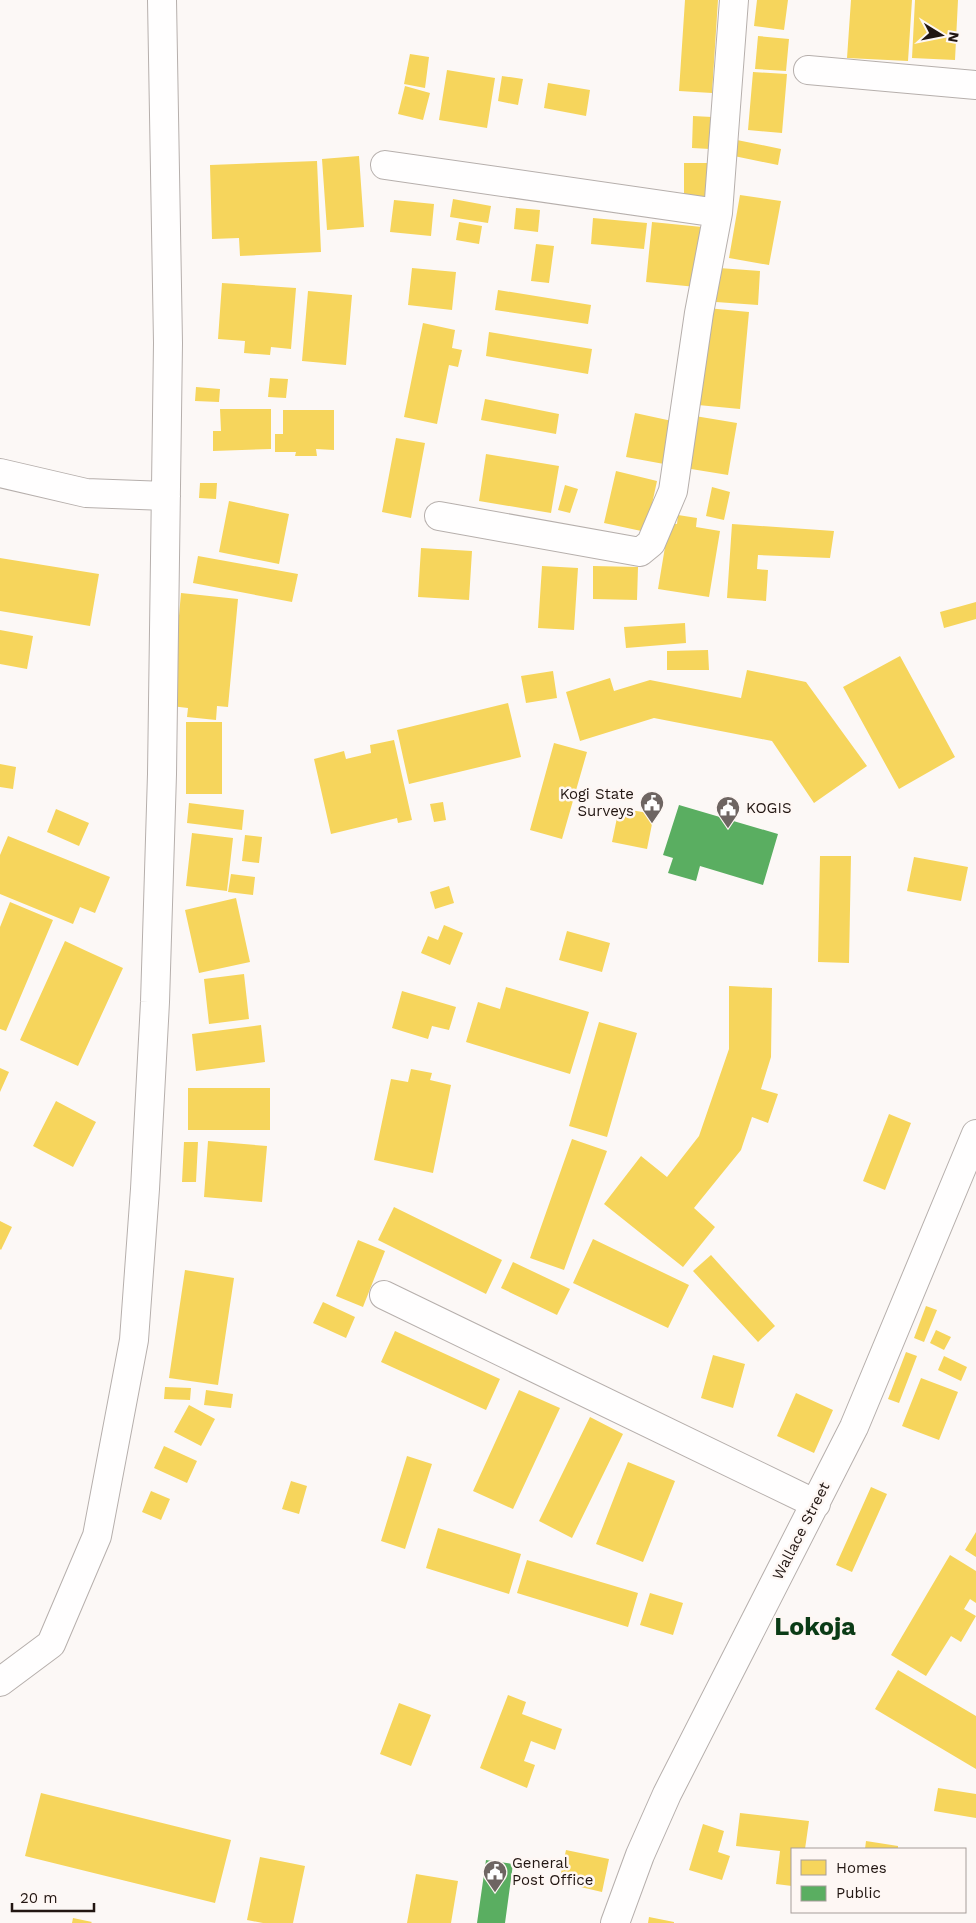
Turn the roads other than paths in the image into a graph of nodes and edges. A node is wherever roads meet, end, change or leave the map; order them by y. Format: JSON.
{"nodes":[{"id":1,"x":162,"y":0,"type":"edge"},
{"id":2,"x":734,"y":0,"type":"edge"},
{"id":3,"x":808,"y":70,"type":"dead end"},
{"id":4,"x":976,"y":85,"type":"edge"},
{"id":5,"x":385,"y":165,"type":"dead end"},
{"id":6,"x":718,"y":213,"type":"junction"},
{"id":7,"x":0,"y":473,"type":"edge"},
{"id":8,"x":166,"y":496,"type":"junction"},
{"id":9,"x":439,"y":516,"type":"dead end"},
{"id":10,"x":976,"y":1134,"type":"edge"},
{"id":11,"x":384,"y":1295,"type":"dead end"},
{"id":12,"x":816,"y":1504,"type":"junction"},
{"id":13,"x":0,"y":1682,"type":"edge"},
{"id":14,"x":615,"y":1923,"type":"edge"}],
"edges":[{"from":1,"to":8,"type":"street"},
{"from":2,"to":6,"type":"street"},
{"from":3,"to":4,"type":"street"},
{"from":5,"to":6,"type":"street"},
{"from":6,"to":9,"type":"street"},
{"from":7,"to":8,"type":"street"},
{"from":8,"to":13,"type":"street"},
{"from":10,"to":12,"type":"street","name":"Wallace Street"},
{"from":11,"to":12,"type":"street"},
{"from":12,"to":14,"type":"street","name":"Wallace Street"}]}
